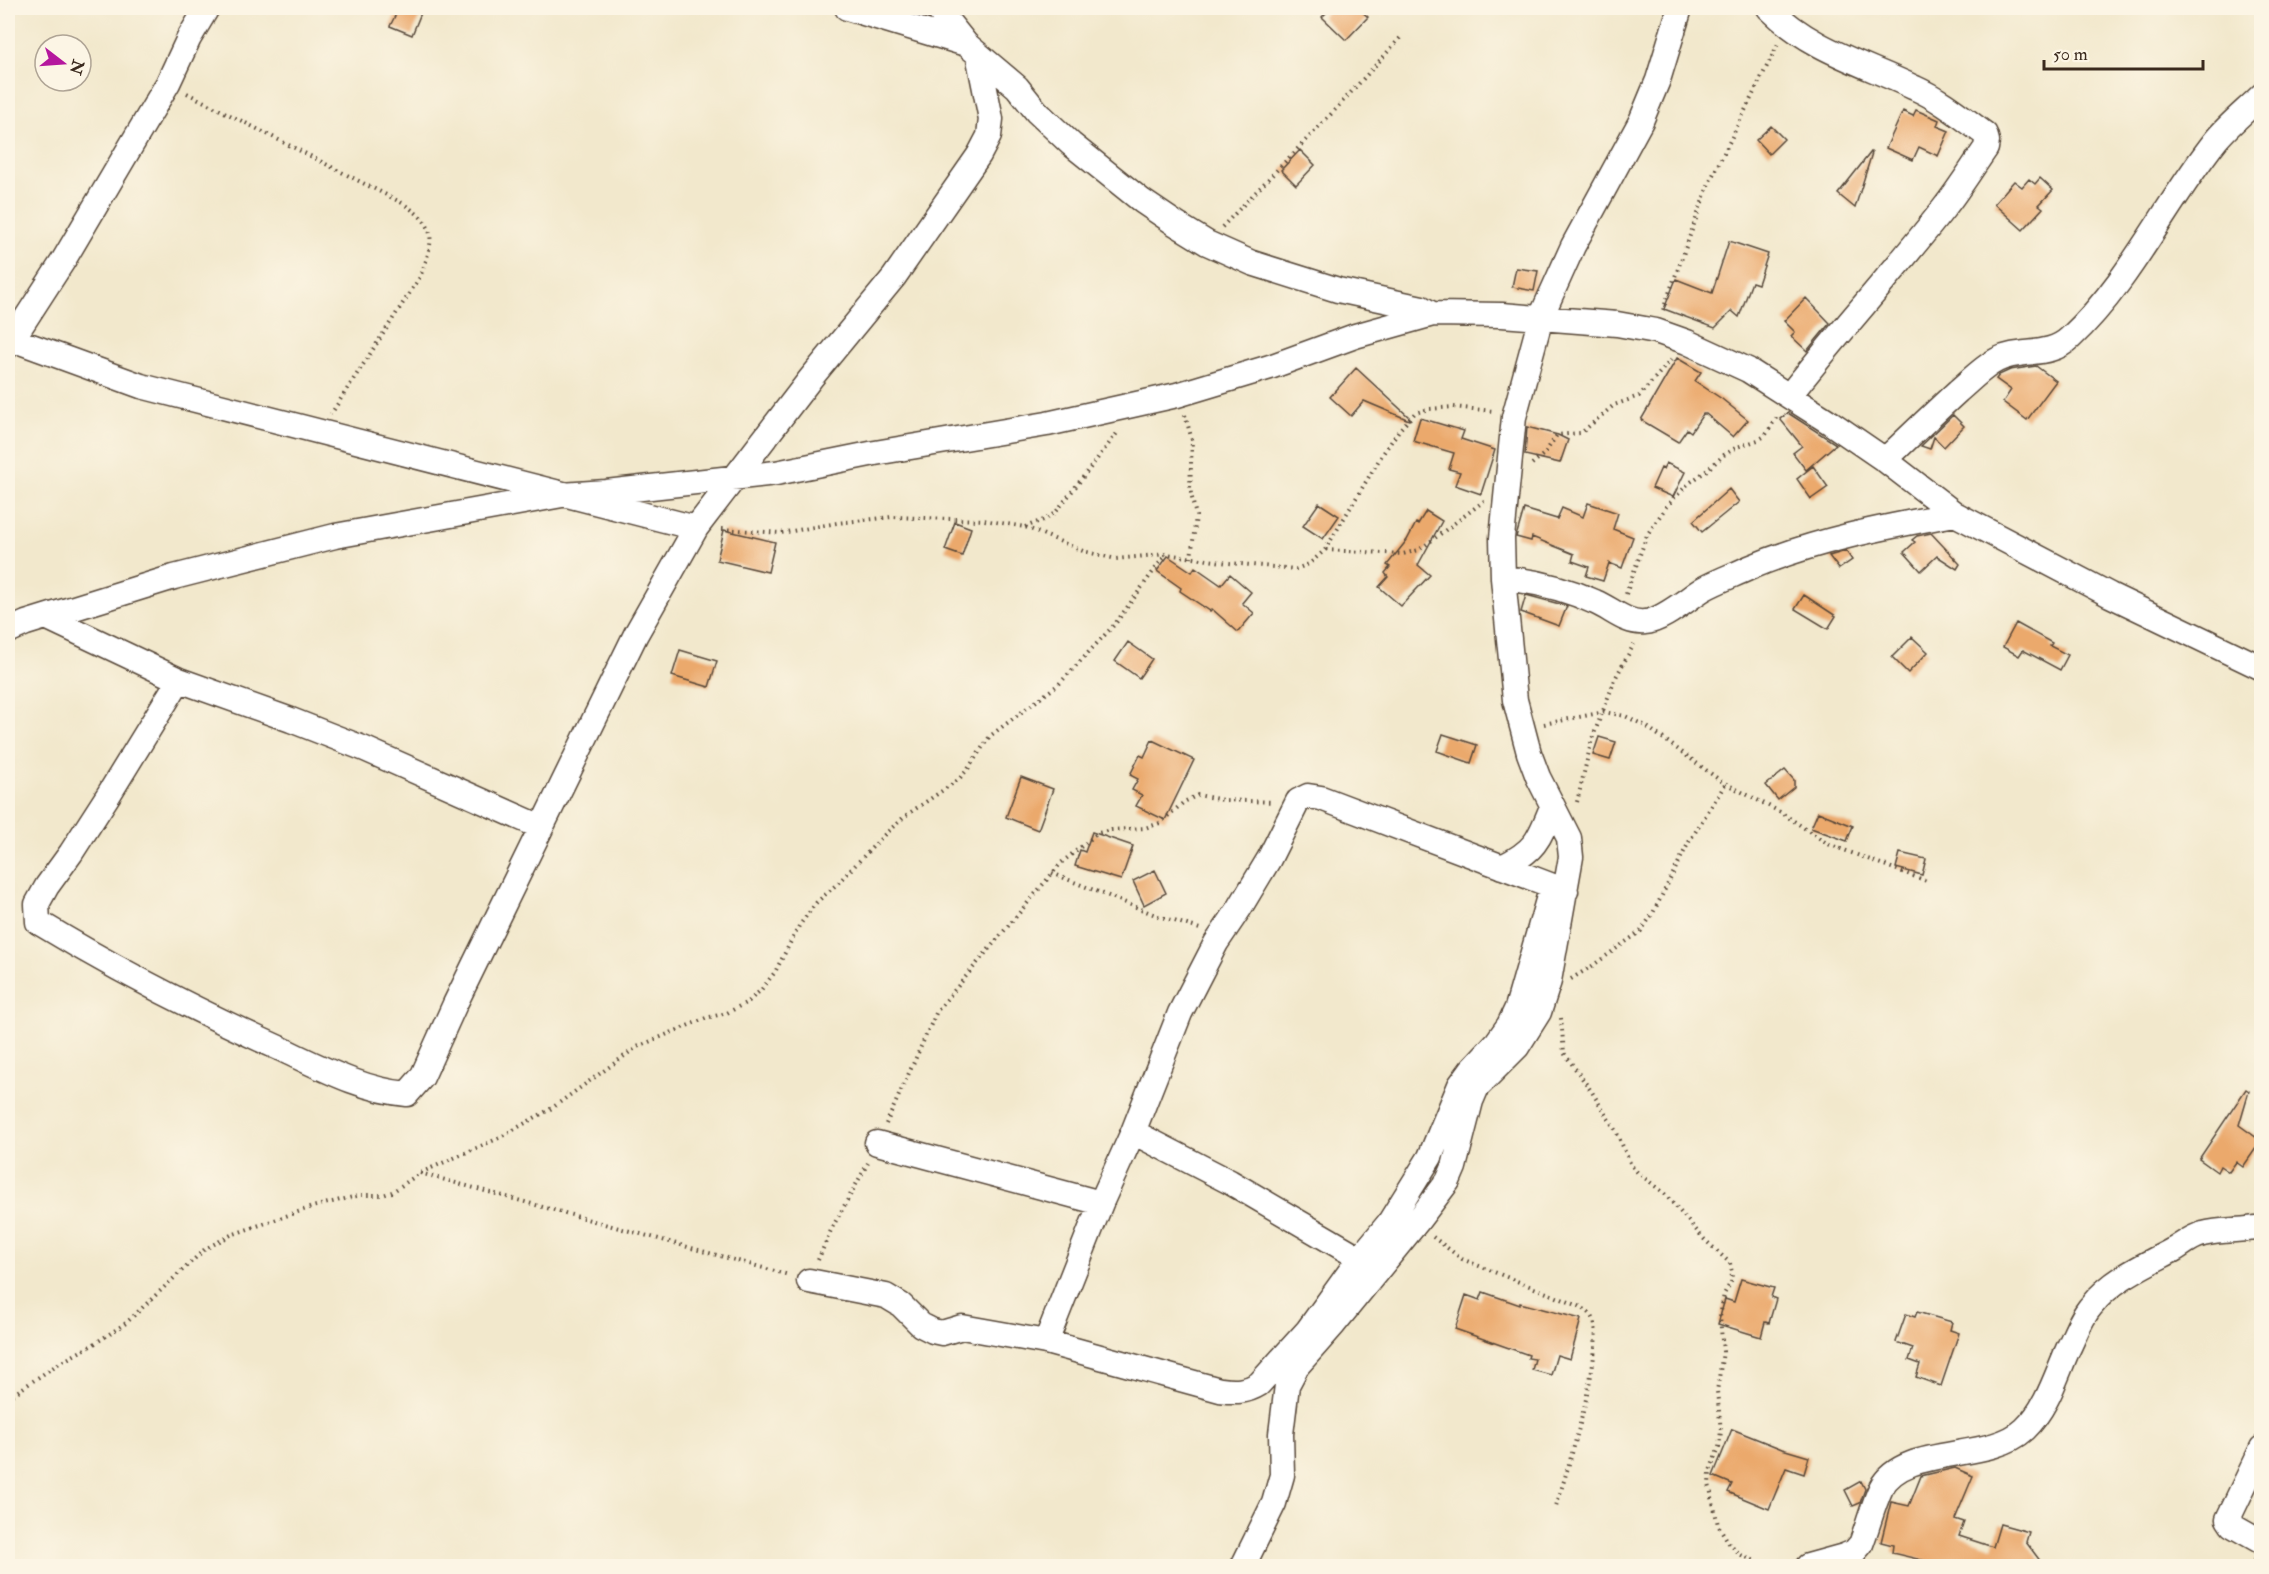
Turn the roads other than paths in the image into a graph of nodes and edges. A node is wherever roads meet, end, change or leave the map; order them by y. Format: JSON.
{"nodes":[{"id":1,"x":207,"y":8,"type":"edge"},
{"id":2,"x":847,"y":8,"type":"edge"},
{"id":3,"x":937,"y":8,"type":"edge"},
{"id":4,"x":1680,"y":8,"type":"edge"},
{"id":5,"x":1769,"y":8,"type":"edge"},
{"id":6,"x":972,"y":49,"type":"junction"},
{"id":7,"x":2262,"y":95,"type":"edge"},
{"id":8,"x":1433,"y":314,"type":"junction"},
{"id":9,"x":1541,"y":317,"type":"junction"},
{"id":10,"x":10,"y":343,"type":"edge"},
{"id":11,"x":1789,"y":396,"type":"junction"},
{"id":12,"x":1885,"y":460,"type":"junction"},
{"id":13,"x":734,"y":478,"type":"junction"},
{"id":14,"x":562,"y":495,"type":"junction"},
{"id":15,"x":1955,"y":514,"type":"junction"},
{"id":16,"x":696,"y":528,"type":"junction"},
{"id":17,"x":1503,"y":578,"type":"junction"},
{"id":18,"x":22,"y":622,"type":"edge"},
{"id":19,"x":2262,"y":668,"type":"edge"},
{"id":20,"x":179,"y":680,"type":"junction"},
{"id":21,"x":1552,"y":807,"type":"junction"},
{"id":22,"x":541,"y":827,"type":"junction"},
{"id":23,"x":1502,"y":867,"type":"junction"},
{"id":24,"x":1559,"y":889,"type":"junction"},
{"id":25,"x":1133,"y":1132,"type":"junction"},
{"id":26,"x":877,"y":1143,"type":"road end"},
{"id":27,"x":1101,"y":1203,"type":"junction"},
{"id":28,"x":2262,"y":1227,"type":"edge"},
{"id":29,"x":1360,"y":1258,"type":"junction"},
{"id":30,"x":809,"y":1281,"type":"road end"},
{"id":31,"x":1046,"y":1342,"type":"junction"},
{"id":32,"x":2262,"y":1448,"type":"edge"},
{"id":33,"x":2262,"y":1542,"type":"edge"},
{"id":34,"x":2262,"y":1560,"type":"edge"},
{"id":35,"x":1244,"y":1566,"type":"edge"},
{"id":36,"x":1808,"y":1566,"type":"edge"},
{"id":37,"x":2258,"y":1566,"type":"edge"}],
"edges":[{"from":1,"to":10,"type":"street"},
{"from":2,"to":6,"type":"street"},
{"from":3,"to":6,"type":"street"},
{"from":4,"to":9,"type":"street"},
{"from":5,"to":11,"type":"street"},
{"from":6,"to":8,"type":"street"},
{"from":6,"to":13,"type":"street"},
{"from":7,"to":12,"type":"street"},
{"from":8,"to":9,"type":"street"},
{"from":8,"to":13,"type":"street"},
{"from":9,"to":11,"type":"street"},
{"from":9,"to":17,"type":"street"},
{"from":10,"to":14,"type":"street"},
{"from":11,"to":12,"type":"street"},
{"from":12,"to":15,"type":"street"},
{"from":13,"to":14,"type":"street"},
{"from":13,"to":16,"type":"street"},
{"from":14,"to":16,"type":"street"},
{"from":14,"to":18,"type":"street"},
{"from":15,"to":17,"type":"street"},
{"from":15,"to":19,"type":"street"},
{"from":16,"to":22,"type":"street"},
{"from":17,"to":21,"type":"street"},
{"from":18,"to":20,"type":"street"},
{"from":20,"to":22,"type":"street"},
{"from":20,"to":22,"type":"street"},
{"from":21,"to":23,"type":"street"},
{"from":21,"to":24,"type":"street"},
{"from":23,"to":24,"type":"street"},
{"from":23,"to":25,"type":"street"},
{"from":24,"to":29,"type":"street"},
{"from":24,"to":35,"type":"street"},
{"from":25,"to":27,"type":"street"},
{"from":25,"to":29,"type":"street"},
{"from":26,"to":27,"type":"street"},
{"from":27,"to":31,"type":"street"},
{"from":28,"to":36,"type":"street"},
{"from":29,"to":31,"type":"street"},
{"from":30,"to":31,"type":"street"},
{"from":32,"to":33,"type":"street"},
{"from":34,"to":37,"type":"lane"}]}
